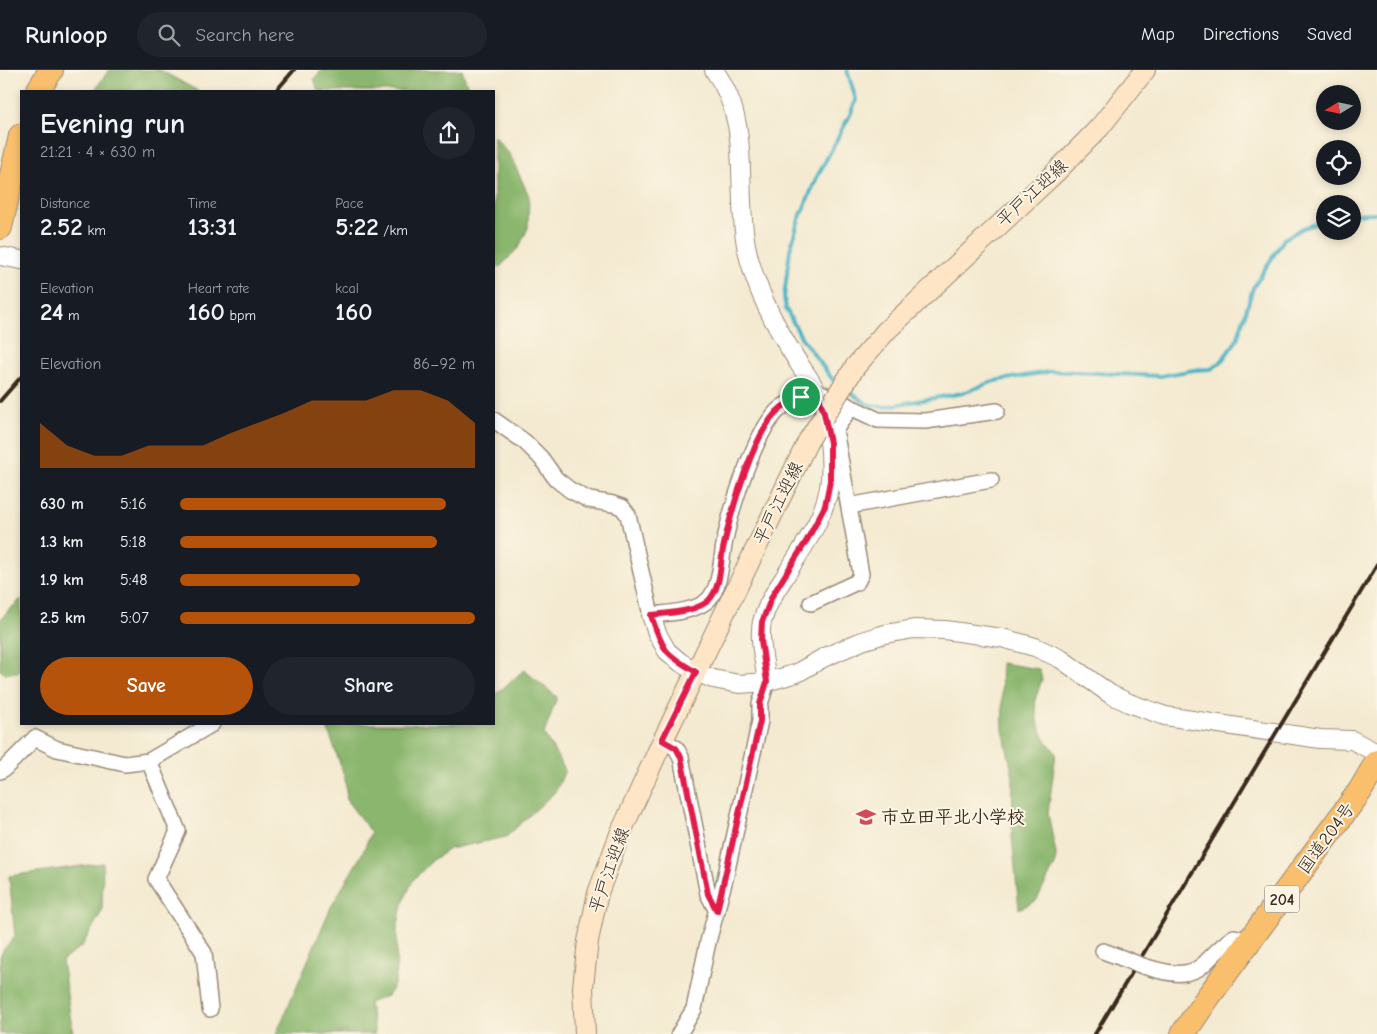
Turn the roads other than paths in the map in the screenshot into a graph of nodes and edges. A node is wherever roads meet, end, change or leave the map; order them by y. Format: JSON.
{"nodes":[{"id":1,"x":51,"y":70,"type":"edge"},
{"id":2,"x":714,"y":70,"type":"edge"},
{"id":3,"x":1145,"y":70,"type":"edge"},
{"id":4,"x":39,"y":90,"type":"edge"},
{"id":5,"x":20,"y":140,"type":"edge"},
{"id":6,"x":0,"y":227,"type":"edge"},
{"id":7,"x":0,"y":256,"type":"edge"},
{"id":8,"x":20,"y":260,"type":"edge"},
{"id":9,"x":817,"y":391,"type":"junction"},
{"id":10,"x":851,"y":407,"type":"junction"},
{"id":11,"x":997,"y":411,"type":"dead end"},
{"id":12,"x":495,"y":421,"type":"edge"},
{"id":13,"x":991,"y":480,"type":"dead end"},
{"id":14,"x":849,"y":506,"type":"junction"},
{"id":15,"x":811,"y":603,"type":"dead end"},
{"id":16,"x":651,"y":615,"type":"junction"},
{"id":17,"x":696,"y":672,"type":"junction"},
{"id":18,"x":767,"y":682,"type":"junction"},
{"id":19,"x":210,"y":725,"type":"edge"},
{"id":20,"x":662,"y":740,"type":"junction"},
{"id":21,"x":1377,"y":753,"type":"edge"},
{"id":22,"x":149,"y":761,"type":"junction"},
{"id":23,"x":1377,"y":762,"type":"edge"},
{"id":24,"x":0,"y":771,"type":"edge"},
{"id":25,"x":717,"y":911,"type":"junction"},
{"id":26,"x":1250,"y":941,"type":"junction"},
{"id":27,"x":1103,"y":951,"type":"dead end"},
{"id":28,"x":210,"y":1009,"type":"dead end"},
{"id":29,"x":584,"y":1034,"type":"edge"},
{"id":30,"x":679,"y":1034,"type":"edge"},
{"id":31,"x":1183,"y":1034,"type":"edge"}],
"edges":[{"from":1,"to":4,"type":"highway"},
{"from":2,"to":9,"type":"street"},
{"from":3,"to":17,"type":"main road","name":"平戸江迎線","bridge":true},
{"from":5,"to":6,"type":"highway"},
{"from":7,"to":8,"type":"street"},
{"from":9,"to":10,"type":"street"},
{"from":9,"to":16,"type":"street"},
{"from":9,"to":18,"type":"street"},
{"from":10,"to":11,"type":"street"},
{"from":10,"to":14,"type":"street"},
{"from":12,"to":16,"type":"street"},
{"from":13,"to":14,"type":"street"},
{"from":14,"to":15,"type":"street"},
{"from":16,"to":17,"type":"street"},
{"from":17,"to":18,"type":"street"},
{"from":17,"to":20,"type":"main road","name":"平戸江迎線"},
{"from":18,"to":21,"type":"street"},
{"from":18,"to":25,"type":"street"},
{"from":19,"to":22,"type":"street"},
{"from":20,"to":25,"type":"street"},
{"from":20,"to":29,"type":"main road","name":"平戸江迎線"},
{"from":22,"to":24,"type":"street"},
{"from":22,"to":28,"type":"street"},
{"from":23,"to":26,"type":"highway","name":"国道204号","number":"204"},
{"from":25,"to":30,"type":"street"},
{"from":26,"to":27,"type":"street","bridge":true},
{"from":26,"to":31,"type":"highway","name":"国道204号","number":"204"}]}
